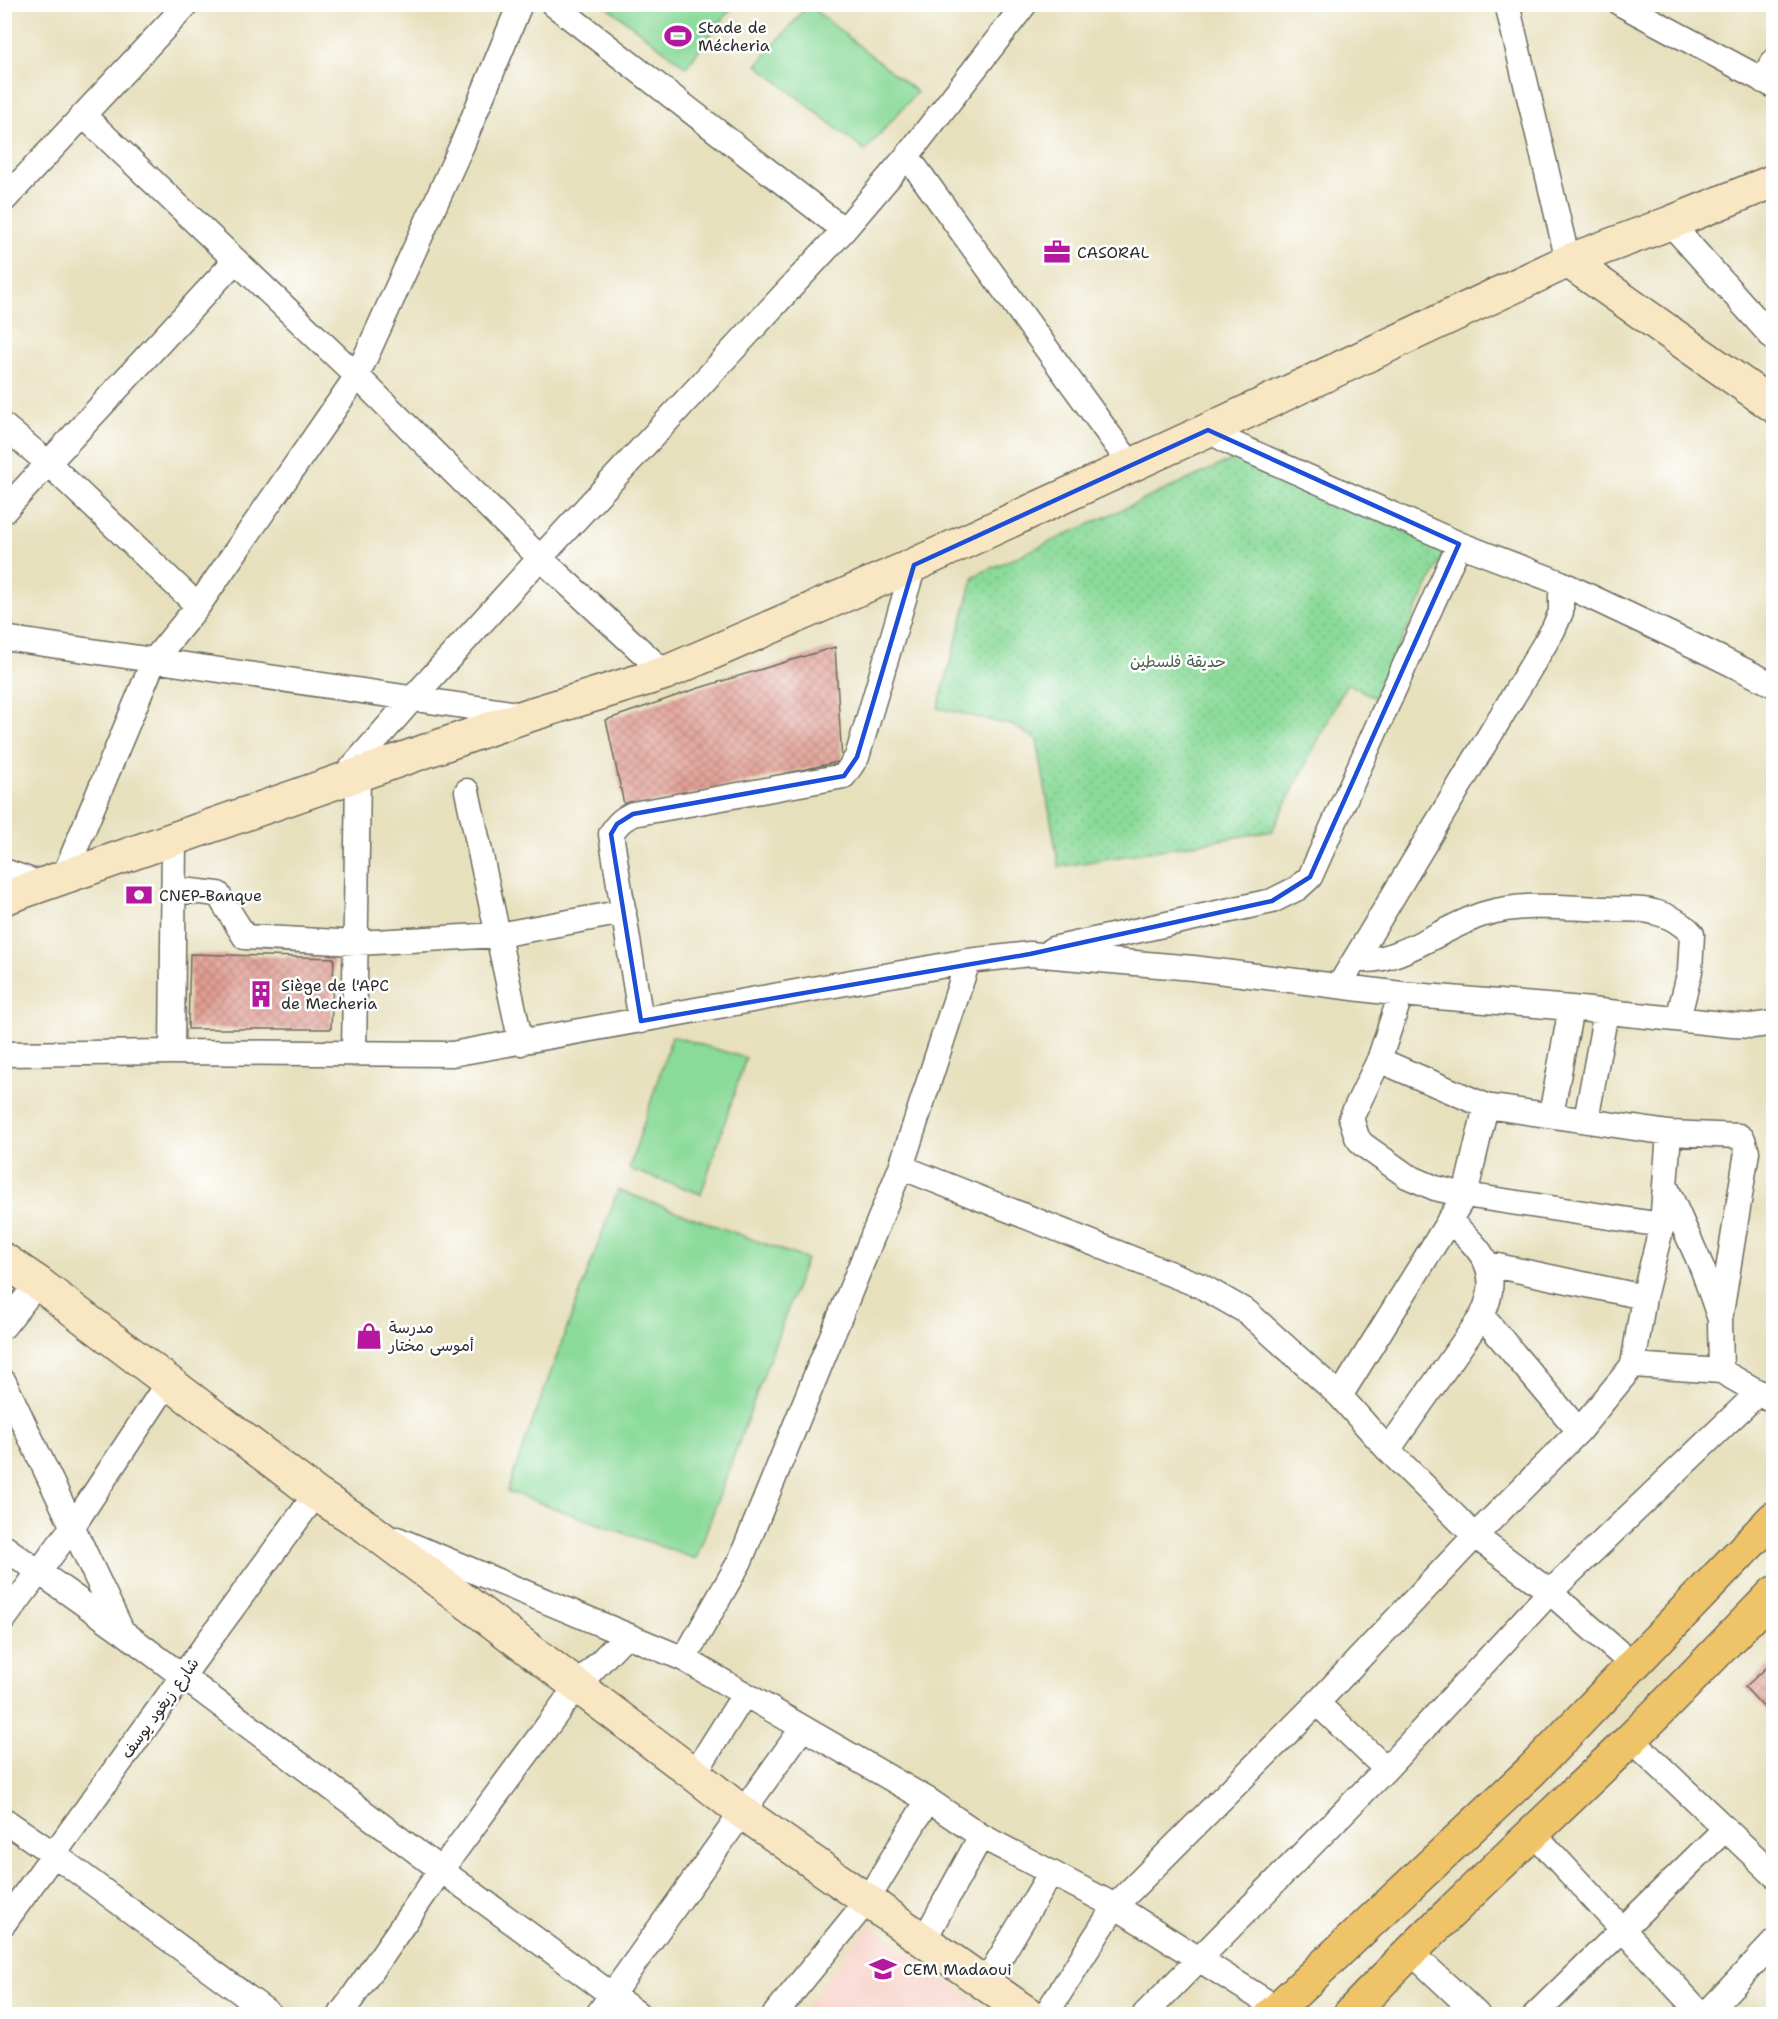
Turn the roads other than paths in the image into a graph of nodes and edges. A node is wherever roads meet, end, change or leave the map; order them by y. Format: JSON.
{"nodes":[{"id":1,"x":187,"y":4,"type":"edge"},
{"id":2,"x":520,"y":4,"type":"edge"},
{"id":3,"x":553,"y":4,"type":"edge"},
{"id":4,"x":1026,"y":4,"type":"edge"},
{"id":5,"x":1507,"y":4,"type":"edge"},
{"id":6,"x":1621,"y":4,"type":"edge"},
{"id":7,"x":1770,"y":76,"type":"edge"},
{"id":8,"x":83,"y":115,"type":"junction"},
{"id":9,"x":907,"y":156,"type":"junction"},
{"id":10,"x":1773,"y":182,"type":"edge"},
{"id":11,"x":4,"y":200,"type":"edge"},
{"id":12,"x":1670,"y":223,"type":"junction"},
{"id":13,"x":844,"y":230,"type":"junction"},
{"id":14,"x":235,"y":261,"type":"junction"},
{"id":15,"x":1568,"y":261,"type":"junction"},
{"id":16,"x":1773,"y":339,"type":"edge"},
{"id":17,"x":1719,"y":367,"type":"junction"},
{"id":18,"x":357,"y":376,"type":"junction"},
{"id":19,"x":1773,"y":385,"type":"edge"},
{"id":20,"x":1773,"y":406,"type":"edge"},
{"id":21,"x":4,"y":426,"type":"edge"},
{"id":22,"x":1208,"y":430,"type":"junction"},
{"id":23,"x":49,"y":464,"type":"junction"},
{"id":24,"x":1131,"y":465,"type":"junction"},
{"id":25,"x":4,"y":511,"type":"edge"},
{"id":26,"x":1459,"y":544,"type":"junction"},
{"id":27,"x":540,"y":558,"type":"junction"},
{"id":28,"x":914,"y":565,"type":"junction"},
{"id":29,"x":1561,"y":583,"type":"junction"},
{"id":30,"x":198,"y":606,"type":"junction"},
{"id":31,"x":4,"y":638,"type":"edge"},
{"id":32,"x":154,"y":660,"type":"junction"},
{"id":33,"x":665,"y":673,"type":"junction"},
{"id":34,"x":1773,"y":686,"type":"edge"},
{"id":35,"x":412,"y":699,"type":"junction"},
{"id":36,"x":526,"y":716,"type":"junction"},
{"id":37,"x":350,"y":777,"type":"junction"},
{"id":38,"x":467,"y":791,"type":"dead end"},
{"id":39,"x":174,"y":838,"type":"junction"},
{"id":40,"x":4,"y":871,"type":"edge"},
{"id":41,"x":53,"y":880,"type":"junction"},
{"id":42,"x":173,"y":889,"type":"junction"},
{"id":43,"x":4,"y":898,"type":"edge"},
{"id":44,"x":624,"y":912,"type":"junction"},
{"id":45,"x":498,"y":935,"type":"junction"},
{"id":46,"x":357,"y":943,"type":"junction"},
{"id":47,"x":1030,"y":954,"type":"junction"},
{"id":48,"x":1357,"y":959,"type":"junction"},
{"id":49,"x":968,"y":961,"type":"junction"},
{"id":50,"x":1339,"y":986,"type":"junction"},
{"id":51,"x":1401,"y":994,"type":"junction"},
{"id":52,"x":1571,"y":1008,"type":"junction"},
{"id":53,"x":1606,"y":1012,"type":"junction"},
{"id":54,"x":1678,"y":1019,"type":"junction"},
{"id":55,"x":641,"y":1021,"type":"junction"},
{"id":56,"x":1773,"y":1023,"type":"edge"},
{"id":57,"x":521,"y":1043,"type":"junction"},
{"id":58,"x":172,"y":1052,"type":"junction"},
{"id":59,"x":4,"y":1054,"type":"edge"},
{"id":60,"x":354,"y":1054,"type":"junction"},
{"id":61,"x":1379,"y":1060,"type":"junction"},
{"id":62,"x":1486,"y":1106,"type":"junction"},
{"id":63,"x":1551,"y":1115,"type":"junction"},
{"id":64,"x":1586,"y":1120,"type":"junction"},
{"id":65,"x":1669,"y":1133,"type":"junction"},
{"id":66,"x":901,"y":1167,"type":"junction"},
{"id":67,"x":1666,"y":1186,"type":"junction"},
{"id":68,"x":1465,"y":1195,"type":"junction"},
{"id":69,"x":1449,"y":1220,"type":"junction"},
{"id":70,"x":1662,"y":1225,"type":"junction"},
{"id":71,"x":4,"y":1260,"type":"edge"},
{"id":72,"x":1488,"y":1264,"type":"junction"},
{"id":73,"x":38,"y":1283,"type":"junction"},
{"id":74,"x":1644,"y":1297,"type":"junction"},
{"id":75,"x":1482,"y":1316,"type":"junction"},
{"id":76,"x":1720,"y":1319,"type":"junction"},
{"id":77,"x":4,"y":1326,"type":"edge"},
{"id":78,"x":1633,"y":1365,"type":"junction"},
{"id":79,"x":1721,"y":1371,"type":"junction"},
{"id":80,"x":4,"y":1382,"type":"edge"},
{"id":81,"x":168,"y":1382,"type":"junction"},
{"id":82,"x":1341,"y":1396,"type":"junction"},
{"id":83,"x":1766,"y":1397,"type":"edge"},
{"id":84,"x":1579,"y":1431,"type":"junction"},
{"id":85,"x":1388,"y":1450,"type":"junction"},
{"id":86,"x":316,"y":1494,"type":"junction"},
{"id":87,"x":1773,"y":1518,"type":"edge"},
{"id":88,"x":73,"y":1526,"type":"junction"},
{"id":89,"x":367,"y":1527,"type":"junction"},
{"id":90,"x":1475,"y":1536,"type":"junction"},
{"id":91,"x":4,"y":1547,"type":"edge"},
{"id":92,"x":38,"y":1571,"type":"junction"},
{"id":93,"x":1550,"y":1592,"type":"junction"},
{"id":94,"x":1773,"y":1593,"type":"edge"},
{"id":95,"x":4,"y":1619,"type":"edge"},
{"id":96,"x":122,"y":1631,"type":"junction"},
{"id":97,"x":626,"y":1635,"type":"junction"},
{"id":98,"x":684,"y":1659,"type":"junction"},
{"id":99,"x":1633,"y":1665,"type":"junction"},
{"id":100,"x":182,"y":1677,"type":"junction"},
{"id":101,"x":577,"y":1686,"type":"junction"},
{"id":102,"x":744,"y":1695,"type":"junction"},
{"id":103,"x":1317,"y":1703,"type":"junction"},
{"id":104,"x":802,"y":1729,"type":"junction"},
{"id":105,"x":1631,"y":1739,"type":"junction"},
{"id":106,"x":1386,"y":1769,"type":"junction"},
{"id":107,"x":694,"y":1774,"type":"junction"},
{"id":108,"x":928,"y":1800,"type":"junction"},
{"id":109,"x":742,"y":1812,"type":"junction"},
{"id":110,"x":4,"y":1820,"type":"edge"},
{"id":111,"x":1724,"y":1830,"type":"junction"},
{"id":112,"x":1532,"y":1832,"type":"junction"},
{"id":113,"x":981,"y":1836,"type":"junction"},
{"id":114,"x":55,"y":1855,"type":"junction"},
{"id":115,"x":441,"y":1870,"type":"junction"},
{"id":116,"x":1050,"y":1874,"type":"junction"},
{"id":117,"x":1773,"y":1875,"type":"edge"},
{"id":118,"x":866,"y":1902,"type":"junction"},
{"id":119,"x":1115,"y":1906,"type":"junction"},
{"id":120,"x":4,"y":1923,"type":"edge"},
{"id":121,"x":1622,"y":1930,"type":"junction"},
{"id":122,"x":924,"y":1940,"type":"junction"},
{"id":123,"x":1773,"y":1942,"type":"edge"},
{"id":124,"x":1411,"y":1952,"type":"junction"},
{"id":125,"x":1199,"y":1959,"type":"junction"},
{"id":126,"x":984,"y":1985,"type":"junction"},
{"id":127,"x":613,"y":1995,"type":"junction"},
{"id":128,"x":1275,"y":2012,"type":"edge"},
{"id":129,"x":270,"y":2014,"type":"edge"},
{"id":130,"x":341,"y":2014,"type":"edge"},
{"id":131,"x":598,"y":2014,"type":"edge"},
{"id":132,"x":638,"y":2014,"type":"edge"},
{"id":133,"x":775,"y":2014,"type":"edge"},
{"id":134,"x":1028,"y":2014,"type":"edge"},
{"id":135,"x":1046,"y":2014,"type":"edge"},
{"id":136,"x":1145,"y":2014,"type":"edge"},
{"id":137,"x":1350,"y":2014,"type":"edge"},
{"id":138,"x":1477,"y":2014,"type":"edge"},
{"id":139,"x":1536,"y":2014,"type":"edge"},
{"id":140,"x":1701,"y":2014,"type":"edge"},
{"id":141,"x":1706,"y":2014,"type":"edge"}],
"edges":[{"from":1,"to":8,"type":"street"},
{"from":2,"to":18,"type":"street"},
{"from":3,"to":13,"type":"street"},
{"from":4,"to":9,"type":"street"},
{"from":5,"to":15,"type":"street"},
{"from":6,"to":7,"type":"street"},
{"from":8,"to":11,"type":"street"},
{"from":8,"to":14,"type":"street"},
{"from":9,"to":13,"type":"street"},
{"from":9,"to":24,"type":"street"},
{"from":10,"to":12,"type":"main road"},
{"from":12,"to":15,"type":"main road"},
{"from":12,"to":16,"type":"street"},
{"from":13,"to":27,"type":"street"},
{"from":14,"to":18,"type":"street"},
{"from":14,"to":23,"type":"street"},
{"from":15,"to":17,"type":"main road"},
{"from":15,"to":22,"type":"main road"},
{"from":17,"to":19,"type":"street"},
{"from":17,"to":20,"type":"main road"},
{"from":18,"to":27,"type":"street"},
{"from":18,"to":30,"type":"street"},
{"from":21,"to":23,"type":"street"},
{"from":22,"to":24,"type":"main road"},
{"from":22,"to":26,"type":"street"},
{"from":23,"to":25,"type":"street"},
{"from":23,"to":30,"type":"street"},
{"from":24,"to":28,"type":"main road"},
{"from":26,"to":29,"type":"street"},
{"from":26,"to":47,"type":"street"},
{"from":27,"to":33,"type":"street"},
{"from":27,"to":35,"type":"street"},
{"from":28,"to":33,"type":"main road"},
{"from":28,"to":44,"type":"street"},
{"from":29,"to":34,"type":"street"},
{"from":29,"to":48,"type":"street"},
{"from":30,"to":32,"type":"street"},
{"from":31,"to":32,"type":"street"},
{"from":32,"to":35,"type":"street"},
{"from":32,"to":41,"type":"street"},
{"from":33,"to":36,"type":"main road"},
{"from":35,"to":36,"type":"street"},
{"from":35,"to":37,"type":"street"},
{"from":36,"to":37,"type":"main road"},
{"from":37,"to":39,"type":"main road"},
{"from":37,"to":46,"type":"street"},
{"from":38,"to":45,"type":"street"},
{"from":39,"to":41,"type":"main road"},
{"from":39,"to":42,"type":"street"},
{"from":40,"to":41,"type":"street"},
{"from":41,"to":43,"type":"main road"},
{"from":42,"to":46,"type":"street"},
{"from":42,"to":58,"type":"street"},
{"from":44,"to":45,"type":"street"},
{"from":44,"to":55,"type":"street"},
{"from":45,"to":46,"type":"street"},
{"from":45,"to":57,"type":"street"},
{"from":46,"to":60,"type":"street"},
{"from":47,"to":49,"type":"street"},
{"from":47,"to":50,"type":"street"},
{"from":48,"to":50,"type":"street"},
{"from":48,"to":54,"type":"street"},
{"from":49,"to":55,"type":"street"},
{"from":49,"to":66,"type":"street"},
{"from":50,"to":51,"type":"street"},
{"from":51,"to":52,"type":"street"},
{"from":51,"to":61,"type":"street"},
{"from":52,"to":53,"type":"street"},
{"from":52,"to":63,"type":"street"},
{"from":53,"to":54,"type":"street"},
{"from":53,"to":64,"type":"street"},
{"from":54,"to":56,"type":"street"},
{"from":55,"to":57,"type":"street"},
{"from":57,"to":60,"type":"street"},
{"from":58,"to":59,"type":"street"},
{"from":58,"to":60,"type":"street"},
{"from":61,"to":62,"type":"street"},
{"from":61,"to":68,"type":"street"},
{"from":62,"to":63,"type":"street"},
{"from":62,"to":68,"type":"street"},
{"from":63,"to":64,"type":"street"},
{"from":64,"to":65,"type":"street"},
{"from":65,"to":67,"type":"street"},
{"from":65,"to":76,"type":"street"},
{"from":66,"to":82,"type":"street"},
{"from":66,"to":98,"type":"street"},
{"from":67,"to":70,"type":"street"},
{"from":67,"to":76,"type":"street"},
{"from":68,"to":69,"type":"street"},
{"from":68,"to":70,"type":"street"},
{"from":69,"to":72,"type":"street"},
{"from":69,"to":82,"type":"street"},
{"from":70,"to":74,"type":"street"},
{"from":71,"to":73,"type":"main road"},
{"from":72,"to":74,"type":"street"},
{"from":72,"to":75,"type":"street"},
{"from":73,"to":77,"type":"street"},
{"from":73,"to":81,"type":"main road"},
{"from":74,"to":78,"type":"street"},
{"from":75,"to":84,"type":"street"},
{"from":75,"to":85,"type":"street"},
{"from":76,"to":79,"type":"street"},
{"from":78,"to":79,"type":"street"},
{"from":78,"to":84,"type":"street"},
{"from":79,"to":83,"type":"street"},
{"from":80,"to":88,"type":"street"},
{"from":81,"to":86,"type":"main road"},
{"from":81,"to":88,"type":"street"},
{"from":82,"to":85,"type":"street"},
{"from":83,"to":93,"type":"street"},
{"from":84,"to":90,"type":"street"},
{"from":85,"to":90,"type":"street"},
{"from":86,"to":89,"type":"main road"},
{"from":86,"to":100,"type":"street","name":"شارع زيغود يوسف"},
{"from":87,"to":99,"type":"main road"},
{"from":88,"to":92,"type":"street"},
{"from":88,"to":96,"type":"street"},
{"from":89,"to":97,"type":"street"},
{"from":89,"to":101,"type":"main road"},
{"from":90,"to":93,"type":"street"},
{"from":90,"to":103,"type":"street"},
{"from":91,"to":92,"type":"street"},
{"from":92,"to":95,"type":"street"},
{"from":92,"to":96,"type":"street"},
{"from":93,"to":99,"type":"street"},
{"from":93,"to":106,"type":"street"},
{"from":94,"to":105,"type":"main road"},
{"from":96,"to":100,"type":"street"},
{"from":97,"to":98,"type":"street"},
{"from":97,"to":101,"type":"street"},
{"from":98,"to":102,"type":"street"},
{"from":99,"to":128,"type":"main road"},
{"from":100,"to":114,"type":"street","name":"شارع زيغود يوسف"},
{"from":100,"to":115,"type":"street"},
{"from":101,"to":107,"type":"main road"},
{"from":101,"to":115,"type":"street"},
{"from":102,"to":104,"type":"street"},
{"from":102,"to":107,"type":"street"},
{"from":103,"to":106,"type":"street"},
{"from":103,"to":119,"type":"street"},
{"from":104,"to":108,"type":"street"},
{"from":104,"to":109,"type":"street"},
{"from":105,"to":111,"type":"street"},
{"from":105,"to":112,"type":"main road"},
{"from":106,"to":125,"type":"street"},
{"from":107,"to":109,"type":"main road"},
{"from":108,"to":113,"type":"street"},
{"from":108,"to":118,"type":"street"},
{"from":109,"to":118,"type":"main road"},
{"from":109,"to":127,"type":"street"},
{"from":110,"to":114,"type":"street"},
{"from":111,"to":117,"type":"street"},
{"from":111,"to":121,"type":"street"},
{"from":112,"to":121,"type":"street"},
{"from":112,"to":124,"type":"main road"},
{"from":113,"to":116,"type":"street"},
{"from":113,"to":122,"type":"street"},
{"from":114,"to":120,"type":"street","name":"شارع زيغود يوسف"},
{"from":114,"to":129,"type":"street"},
{"from":115,"to":127,"type":"street"},
{"from":115,"to":130,"type":"street"},
{"from":116,"to":119,"type":"street"},
{"from":116,"to":126,"type":"street"},
{"from":118,"to":122,"type":"main road"},
{"from":118,"to":133,"type":"street"},
{"from":119,"to":125,"type":"street"},
{"from":119,"to":135,"type":"street"},
{"from":121,"to":139,"type":"street"},
{"from":121,"to":140,"type":"street"},
{"from":122,"to":126,"type":"main road"},
{"from":123,"to":141,"type":"street"},
{"from":124,"to":137,"type":"main road"},
{"from":124,"to":138,"type":"street"},
{"from":125,"to":128,"type":"street"},
{"from":125,"to":136,"type":"street"},
{"from":126,"to":134,"type":"main road"},
{"from":127,"to":131,"type":"street"},
{"from":127,"to":132,"type":"street"}]}
